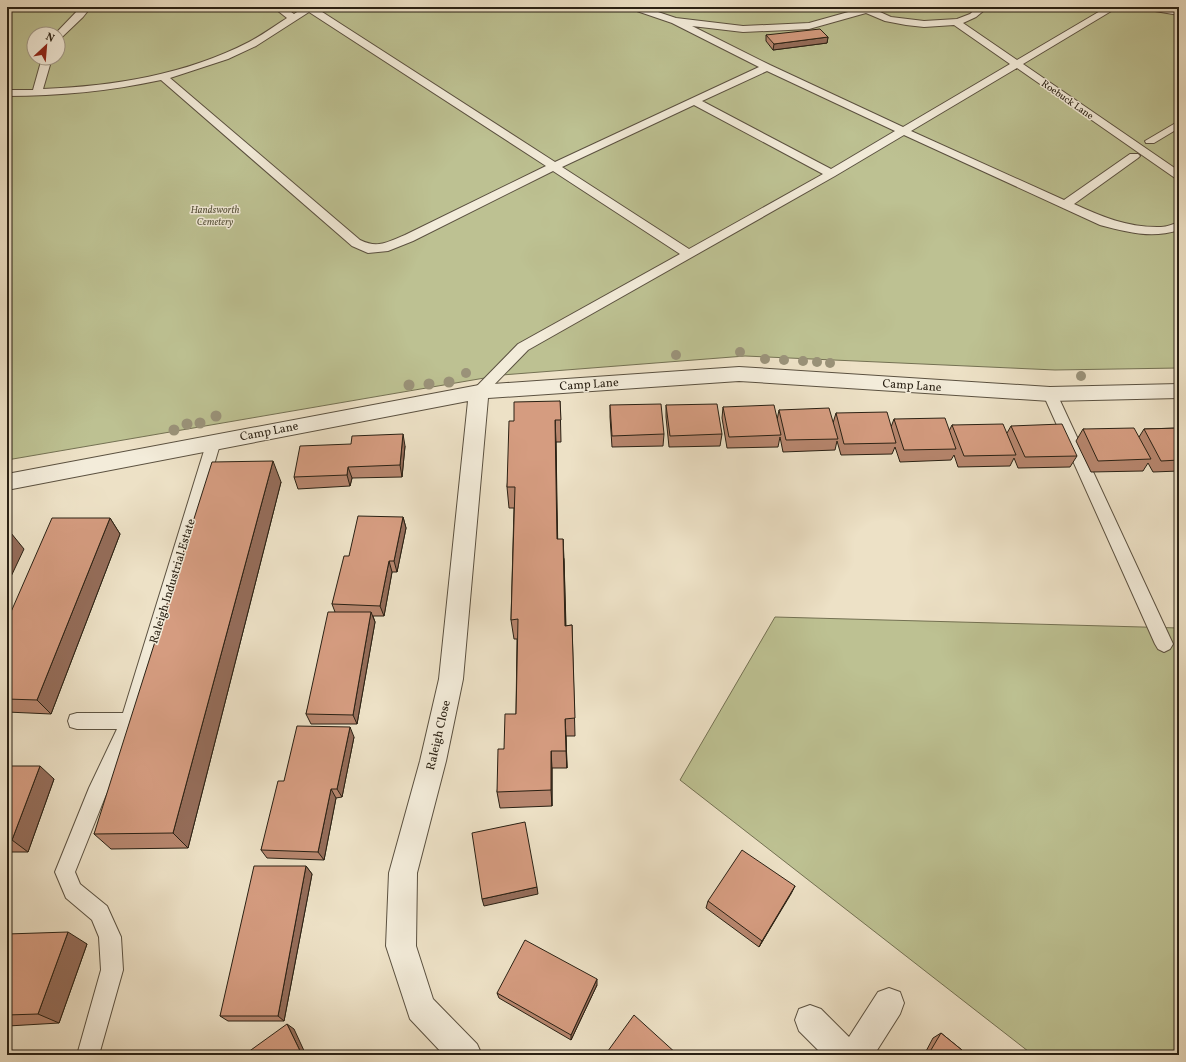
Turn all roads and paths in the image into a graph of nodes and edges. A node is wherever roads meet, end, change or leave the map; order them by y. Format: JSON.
{"nodes":[{"id":1,"x":86,"y":7,"type":"edge"},
{"id":2,"x":278,"y":7,"type":"edge"},
{"id":3,"x":634,"y":7,"type":"edge"},
{"id":4,"x":983,"y":7,"type":"edge"},
{"id":5,"x":1114,"y":7,"type":"edge"},
{"id":6,"x":1149,"y":7,"type":"edge"},
{"id":7,"x":311,"y":8,"type":"edge"},
{"id":8,"x":864,"y":8,"type":"edge"},
{"id":9,"x":1179,"y":12,"type":"edge"},
{"id":10,"x":294,"y":18,"type":"junction"},
{"id":11,"x":675,"y":21,"type":"junction"},
{"id":12,"x":956,"y":22,"type":"junction"},
{"id":13,"x":66,"y":28,"type":"edge"},
{"id":14,"x":1016,"y":63,"type":"junction"},
{"id":15,"x":45,"y":66,"type":"edge"},
{"id":16,"x":767,"y":67,"type":"junction"},
{"id":17,"x":163,"y":77,"type":"junction"},
{"id":18,"x":7,"y":93,"type":"edge"},
{"id":19,"x":37,"y":93,"type":"junction"},
{"id":20,"x":694,"y":101,"type":"junction"},
{"id":21,"x":1179,"y":124,"type":"edge"},
{"id":22,"x":903,"y":131,"type":"junction"},
{"id":23,"x":1150,"y":141,"type":"dead end"},
{"id":24,"x":1134,"y":156,"type":"dead end"},
{"id":25,"x":553,"y":167,"type":"junction"},
{"id":26,"x":831,"y":174,"type":"junction"},
{"id":27,"x":1179,"y":176,"type":"edge"},
{"id":28,"x":1066,"y":204,"type":"junction"},
{"id":29,"x":1179,"y":226,"type":"edge"},
{"id":30,"x":689,"y":254,"type":"junction"},
{"id":31,"x":1179,"y":391,"type":"edge"},
{"id":32,"x":479,"y":392,"type":"junction"},
{"id":33,"x":1050,"y":394,"type":"junction"},
{"id":34,"x":214,"y":441,"type":"junction"},
{"id":35,"x":7,"y":482,"type":"edge"},
{"id":36,"x":1164,"y":644,"type":"dead end"},
{"id":37,"x":130,"y":720,"type":"junction"},
{"id":38,"x":77,"y":721,"type":"dead end"},
{"id":39,"x":889,"y":1003,"type":"dead end"},
{"id":40,"x":810,"y":1020,"type":"dead end"},
{"id":41,"x":88,"y":1055,"type":"edge"},
{"id":42,"x":466,"y":1055,"type":"edge"},
{"id":43,"x":845,"y":1055,"type":"edge"},
{"id":44,"x":856,"y":1055,"type":"edge"}],
"edges":[{"from":1,"to":13,"type":"lane"},
{"from":2,"to":10,"type":"lane"},
{"from":3,"to":11,"type":"lane"},
{"from":4,"to":12,"type":"lane"},
{"from":5,"to":14,"type":"lane"},
{"from":6,"to":9,"type":"lane"},
{"from":7,"to":10,"type":"lane"},
{"from":7,"to":25,"type":"lane"},
{"from":8,"to":11,"type":"lane"},
{"from":8,"to":12,"type":"lane"},
{"from":10,"to":17,"type":"lane"},
{"from":11,"to":16,"type":"lane"},
{"from":12,"to":14,"type":"lane","name":"Roebuck Lane"},
{"from":14,"to":22,"type":"lane"},
{"from":14,"to":27,"type":"lane","name":"Roebuck Lane"},
{"from":15,"to":19,"type":"lane"},
{"from":16,"to":20,"type":"lane"},
{"from":16,"to":22,"type":"lane"},
{"from":17,"to":19,"type":"lane"},
{"from":17,"to":25,"type":"lane"},
{"from":18,"to":19,"type":"lane"},
{"from":20,"to":25,"type":"lane"},
{"from":20,"to":26,"type":"lane"},
{"from":21,"to":23,"type":"lane"},
{"from":22,"to":26,"type":"lane"},
{"from":22,"to":28,"type":"lane"},
{"from":24,"to":28,"type":"lane"},
{"from":25,"to":30,"type":"lane"},
{"from":26,"to":30,"type":"lane"},
{"from":28,"to":29,"type":"lane"},
{"from":30,"to":32,"type":"lane"},
{"from":31,"to":33,"type":"street","name":"Camp Lane"},
{"from":32,"to":33,"type":"street","name":"Camp Lane"},
{"from":32,"to":34,"type":"street","name":"Camp Lane"},
{"from":32,"to":42,"type":"street","name":"Raleigh Close"},
{"from":33,"to":36,"type":"lane"},
{"from":34,"to":35,"type":"street","name":"Camp Lane"},
{"from":34,"to":37,"type":"lane","name":"Raleigh Industrial Estate"},
{"from":37,"to":38,"type":"lane"},
{"from":37,"to":41,"type":"lane","name":"Raleigh Industrial Estate"},
{"from":39,"to":44,"type":"street"},
{"from":40,"to":43,"type":"street"}]}
